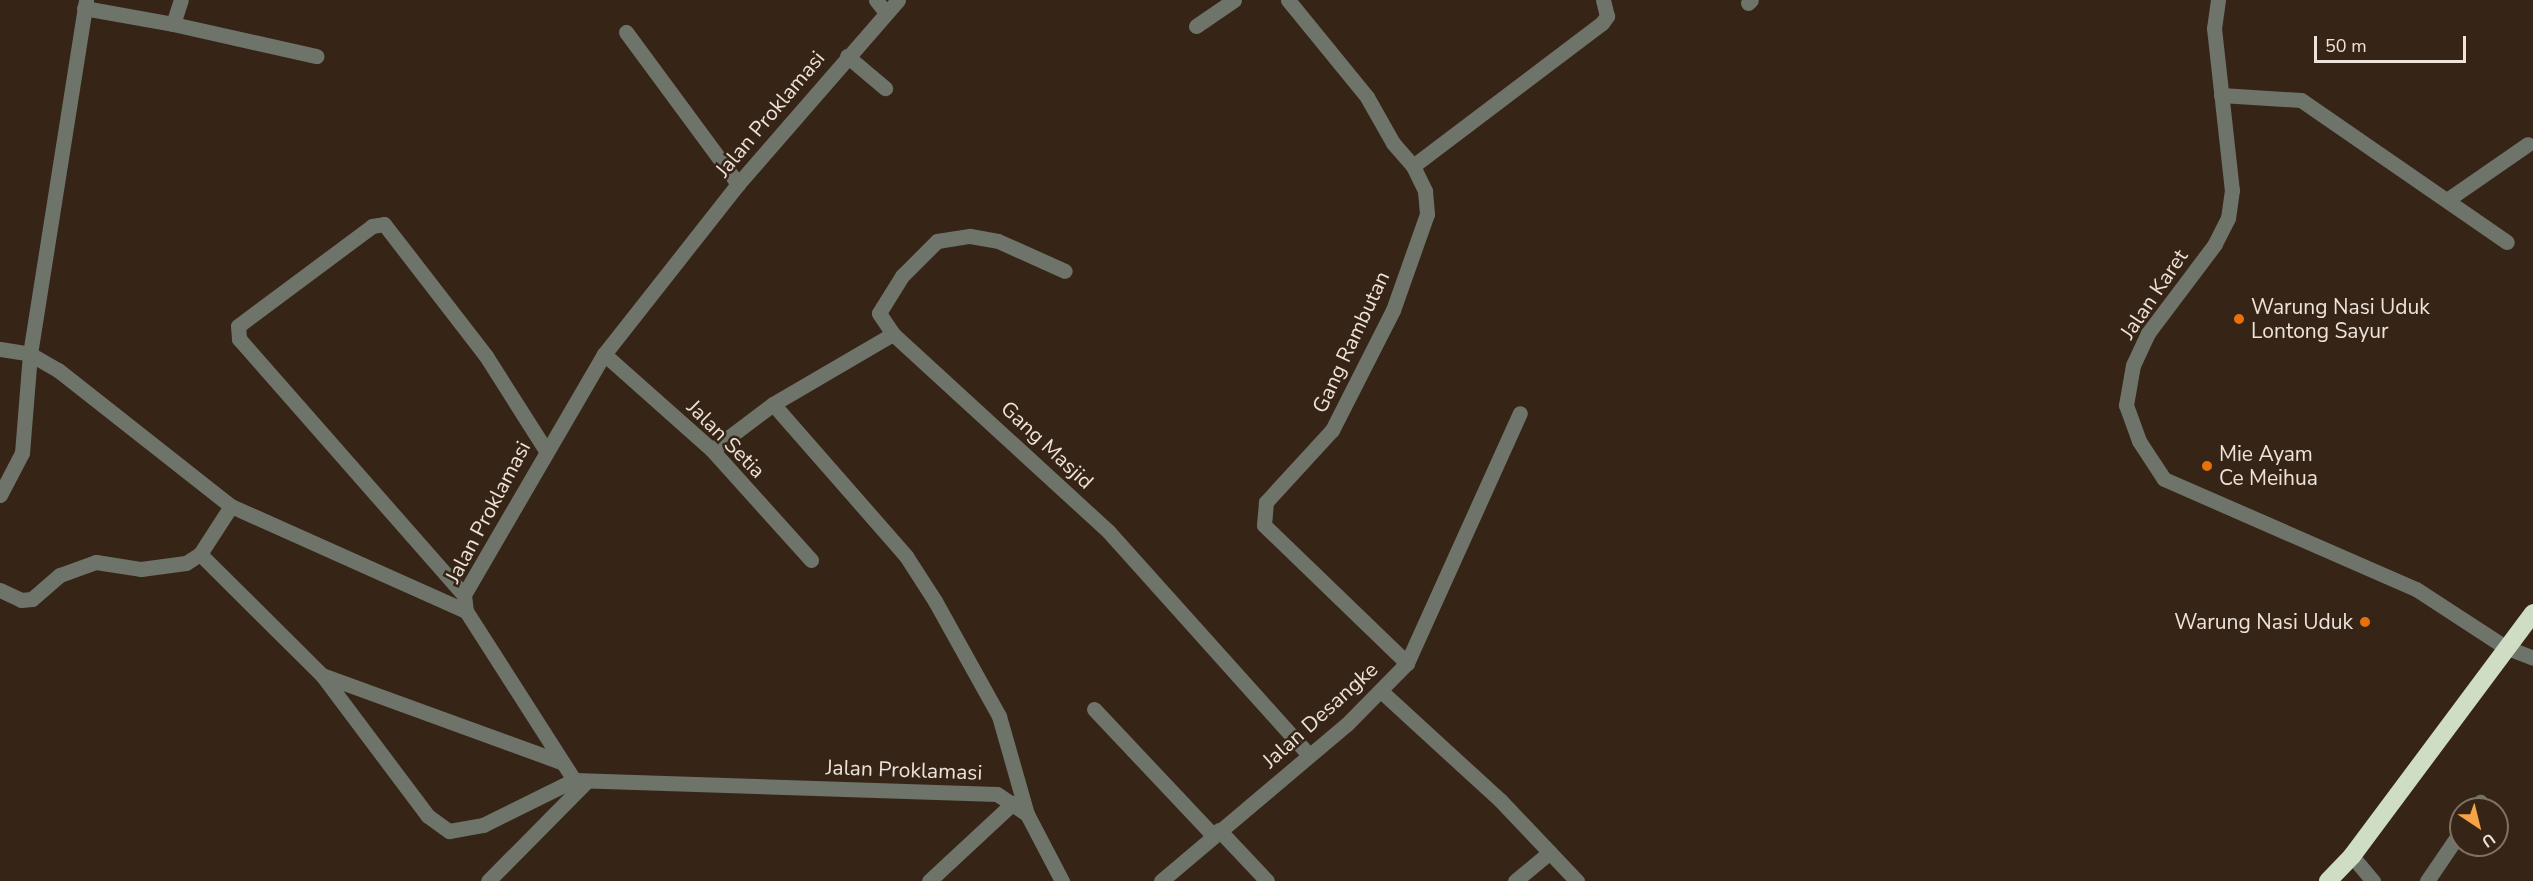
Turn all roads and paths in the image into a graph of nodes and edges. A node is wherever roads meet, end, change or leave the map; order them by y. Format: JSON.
{"nodes":[{"id":1,"x":181,"y":0,"type":"edge"},
{"id":2,"x":876,"y":0,"type":"edge"},
{"id":3,"x":898,"y":0,"type":"edge"},
{"id":4,"x":1234,"y":0,"type":"edge"},
{"id":5,"x":1288,"y":0,"type":"edge"},
{"id":6,"x":1603,"y":0,"type":"edge"},
{"id":7,"x":2218,"y":0,"type":"edge"},
{"id":8,"x":85,"y":4,"type":"edge"},
{"id":9,"x":886,"y":13,"type":"junction"},
{"id":10,"x":173,"y":24,"type":"junction"},
{"id":11,"x":1196,"y":26,"type":"dead end"},
{"id":12,"x":626,"y":32,"type":"dead end"},
{"id":13,"x":316,"y":56,"type":"dead end"},
{"id":14,"x":847,"y":56,"type":"junction"},
{"id":15,"x":885,"y":88,"type":"dead end"},
{"id":16,"x":2221,"y":95,"type":"junction"},
{"id":17,"x":2528,"y":144,"type":"dead end"},
{"id":18,"x":1413,"y":166,"type":"junction"},
{"id":19,"x":738,"y":184,"type":"junction"},
{"id":20,"x":2447,"y":200,"type":"junction"},
{"id":21,"x":2507,"y":242,"type":"dead end"},
{"id":22,"x":1065,"y":271,"type":"dead end"},
{"id":23,"x":892,"y":334,"type":"junction"},
{"id":24,"x":0,"y":349,"type":"edge"},
{"id":25,"x":30,"y":354,"type":"junction"},
{"id":26,"x":604,"y":354,"type":"junction"},
{"id":27,"x":773,"y":404,"type":"junction"},
{"id":28,"x":1521,"y":413,"type":"dead end"},
{"id":29,"x":545,"y":449,"type":"junction"},
{"id":30,"x":712,"y":450,"type":"junction"},
{"id":31,"x":0,"y":495,"type":"edge"},
{"id":32,"x":231,"y":506,"type":"junction"},
{"id":33,"x":200,"y":554,"type":"junction"},
{"id":34,"x":811,"y":560,"type":"dead end"},
{"id":35,"x":0,"y":590,"type":"edge"},
{"id":36,"x":464,"y":595,"type":"junction"},
{"id":37,"x":466,"y":611,"type":"junction"},
{"id":38,"x":2533,"y":613,"type":"edge"},
{"id":39,"x":2505,"y":646,"type":"junction"},
{"id":40,"x":2533,"y":658,"type":"edge"},
{"id":41,"x":1407,"y":663,"type":"junction"},
{"id":42,"x":322,"y":675,"type":"junction"},
{"id":43,"x":1382,"y":692,"type":"junction"},
{"id":44,"x":1094,"y":709,"type":"dead end"},
{"id":45,"x":1309,"y":755,"type":"junction"},
{"id":46,"x":561,"y":762,"type":"junction"},
{"id":47,"x":580,"y":781,"type":"junction"},
{"id":48,"x":1013,"y":803,"type":"junction"},
{"id":49,"x":1027,"y":814,"type":"junction"},
{"id":50,"x":1215,"y":832,"type":"junction"},
{"id":51,"x":2449,"y":849,"type":"edge"},
{"id":52,"x":1550,"y":852,"type":"junction"},
{"id":53,"x":2352,"y":856,"type":"junction"},
{"id":54,"x":488,"y":881,"type":"edge"},
{"id":55,"x":929,"y":881,"type":"edge"},
{"id":56,"x":1062,"y":881,"type":"edge"},
{"id":57,"x":1161,"y":881,"type":"edge"},
{"id":58,"x":1267,"y":881,"type":"edge"},
{"id":59,"x":1515,"y":881,"type":"edge"},
{"id":60,"x":1577,"y":881,"type":"edge"},
{"id":61,"x":2328,"y":881,"type":"edge"},
{"id":62,"x":2373,"y":881,"type":"edge"},
{"id":63,"x":2427,"y":881,"type":"edge"}],
"edges":[{"from":1,"to":10,"type":"street"},
{"from":2,"to":9,"type":"street"},
{"from":3,"to":9,"type":"street","name":"Jalan Proklamasi"},
{"from":4,"to":11,"type":"street"},
{"from":5,"to":18,"type":"street","name":"Gang Rambutan"},
{"from":6,"to":18,"type":"street"},
{"from":7,"to":16,"type":"street","name":"Jalan Karet"},
{"from":8,"to":10,"type":"street"},
{"from":8,"to":25,"type":"street"},
{"from":9,"to":14,"type":"street","name":"Jalan Proklamasi"},
{"from":10,"to":13,"type":"street"},
{"from":12,"to":19,"type":"street"},
{"from":14,"to":15,"type":"street"},
{"from":14,"to":19,"type":"street","name":"Jalan Proklamasi"},
{"from":16,"to":20,"type":"street"},
{"from":16,"to":39,"type":"street","name":"Jalan Karet"},
{"from":17,"to":20,"type":"street"},
{"from":18,"to":41,"type":"street","name":"Gang Rambutan"},
{"from":19,"to":26,"type":"street","name":"Jalan Proklamasi"},
{"from":20,"to":21,"type":"street"},
{"from":22,"to":23,"type":"street"},
{"from":23,"to":27,"type":"street"},
{"from":23,"to":45,"type":"street","name":"Gang Masjid"},
{"from":24,"to":25,"type":"street"},
{"from":25,"to":31,"type":"street"},
{"from":25,"to":32,"type":"street"},
{"from":26,"to":29,"type":"street","name":"Jalan Proklamasi"},
{"from":26,"to":30,"type":"street","name":"Jalan Setia"},
{"from":27,"to":30,"type":"street"},
{"from":27,"to":49,"type":"street"},
{"from":28,"to":41,"type":"street","name":"Jalan Desangke"},
{"from":29,"to":36,"type":"street","name":"Jalan Proklamasi"},
{"from":29,"to":36,"type":"street"},
{"from":30,"to":34,"type":"street","name":"Jalan Setia"},
{"from":32,"to":33,"type":"street"},
{"from":32,"to":37,"type":"street"},
{"from":33,"to":35,"type":"street"},
{"from":33,"to":42,"type":"street"},
{"from":36,"to":37,"type":"street","name":"Jalan Proklamasi"},
{"from":37,"to":46,"type":"street","name":"Jalan Proklamasi"},
{"from":38,"to":39,"type":"highway"},
{"from":39,"to":40,"type":"street","name":"Jalan Karet"},
{"from":39,"to":53,"type":"highway"},
{"from":41,"to":43,"type":"street","name":"Jalan Desangke"},
{"from":42,"to":46,"type":"street"},
{"from":42,"to":47,"type":"street"},
{"from":43,"to":45,"type":"street","name":"Jalan Desangke"},
{"from":43,"to":52,"type":"street"},
{"from":44,"to":50,"type":"street"},
{"from":45,"to":50,"type":"street","name":"Jalan Desangke"},
{"from":46,"to":47,"type":"street","name":"Jalan Proklamasi"},
{"from":47,"to":48,"type":"street","name":"Jalan Proklamasi"},
{"from":47,"to":54,"type":"street"},
{"from":48,"to":49,"type":"street","name":"Jalan Proklamasi"},
{"from":48,"to":55,"type":"street"},
{"from":49,"to":56,"type":"street","name":"Jalan Proklamasi"},
{"from":50,"to":57,"type":"street","name":"Jalan Desangke"},
{"from":50,"to":58,"type":"street"},
{"from":51,"to":63,"type":"street"},
{"from":52,"to":59,"type":"street"},
{"from":52,"to":60,"type":"street"},
{"from":53,"to":61,"type":"highway"},
{"from":53,"to":62,"type":"street"}]}
